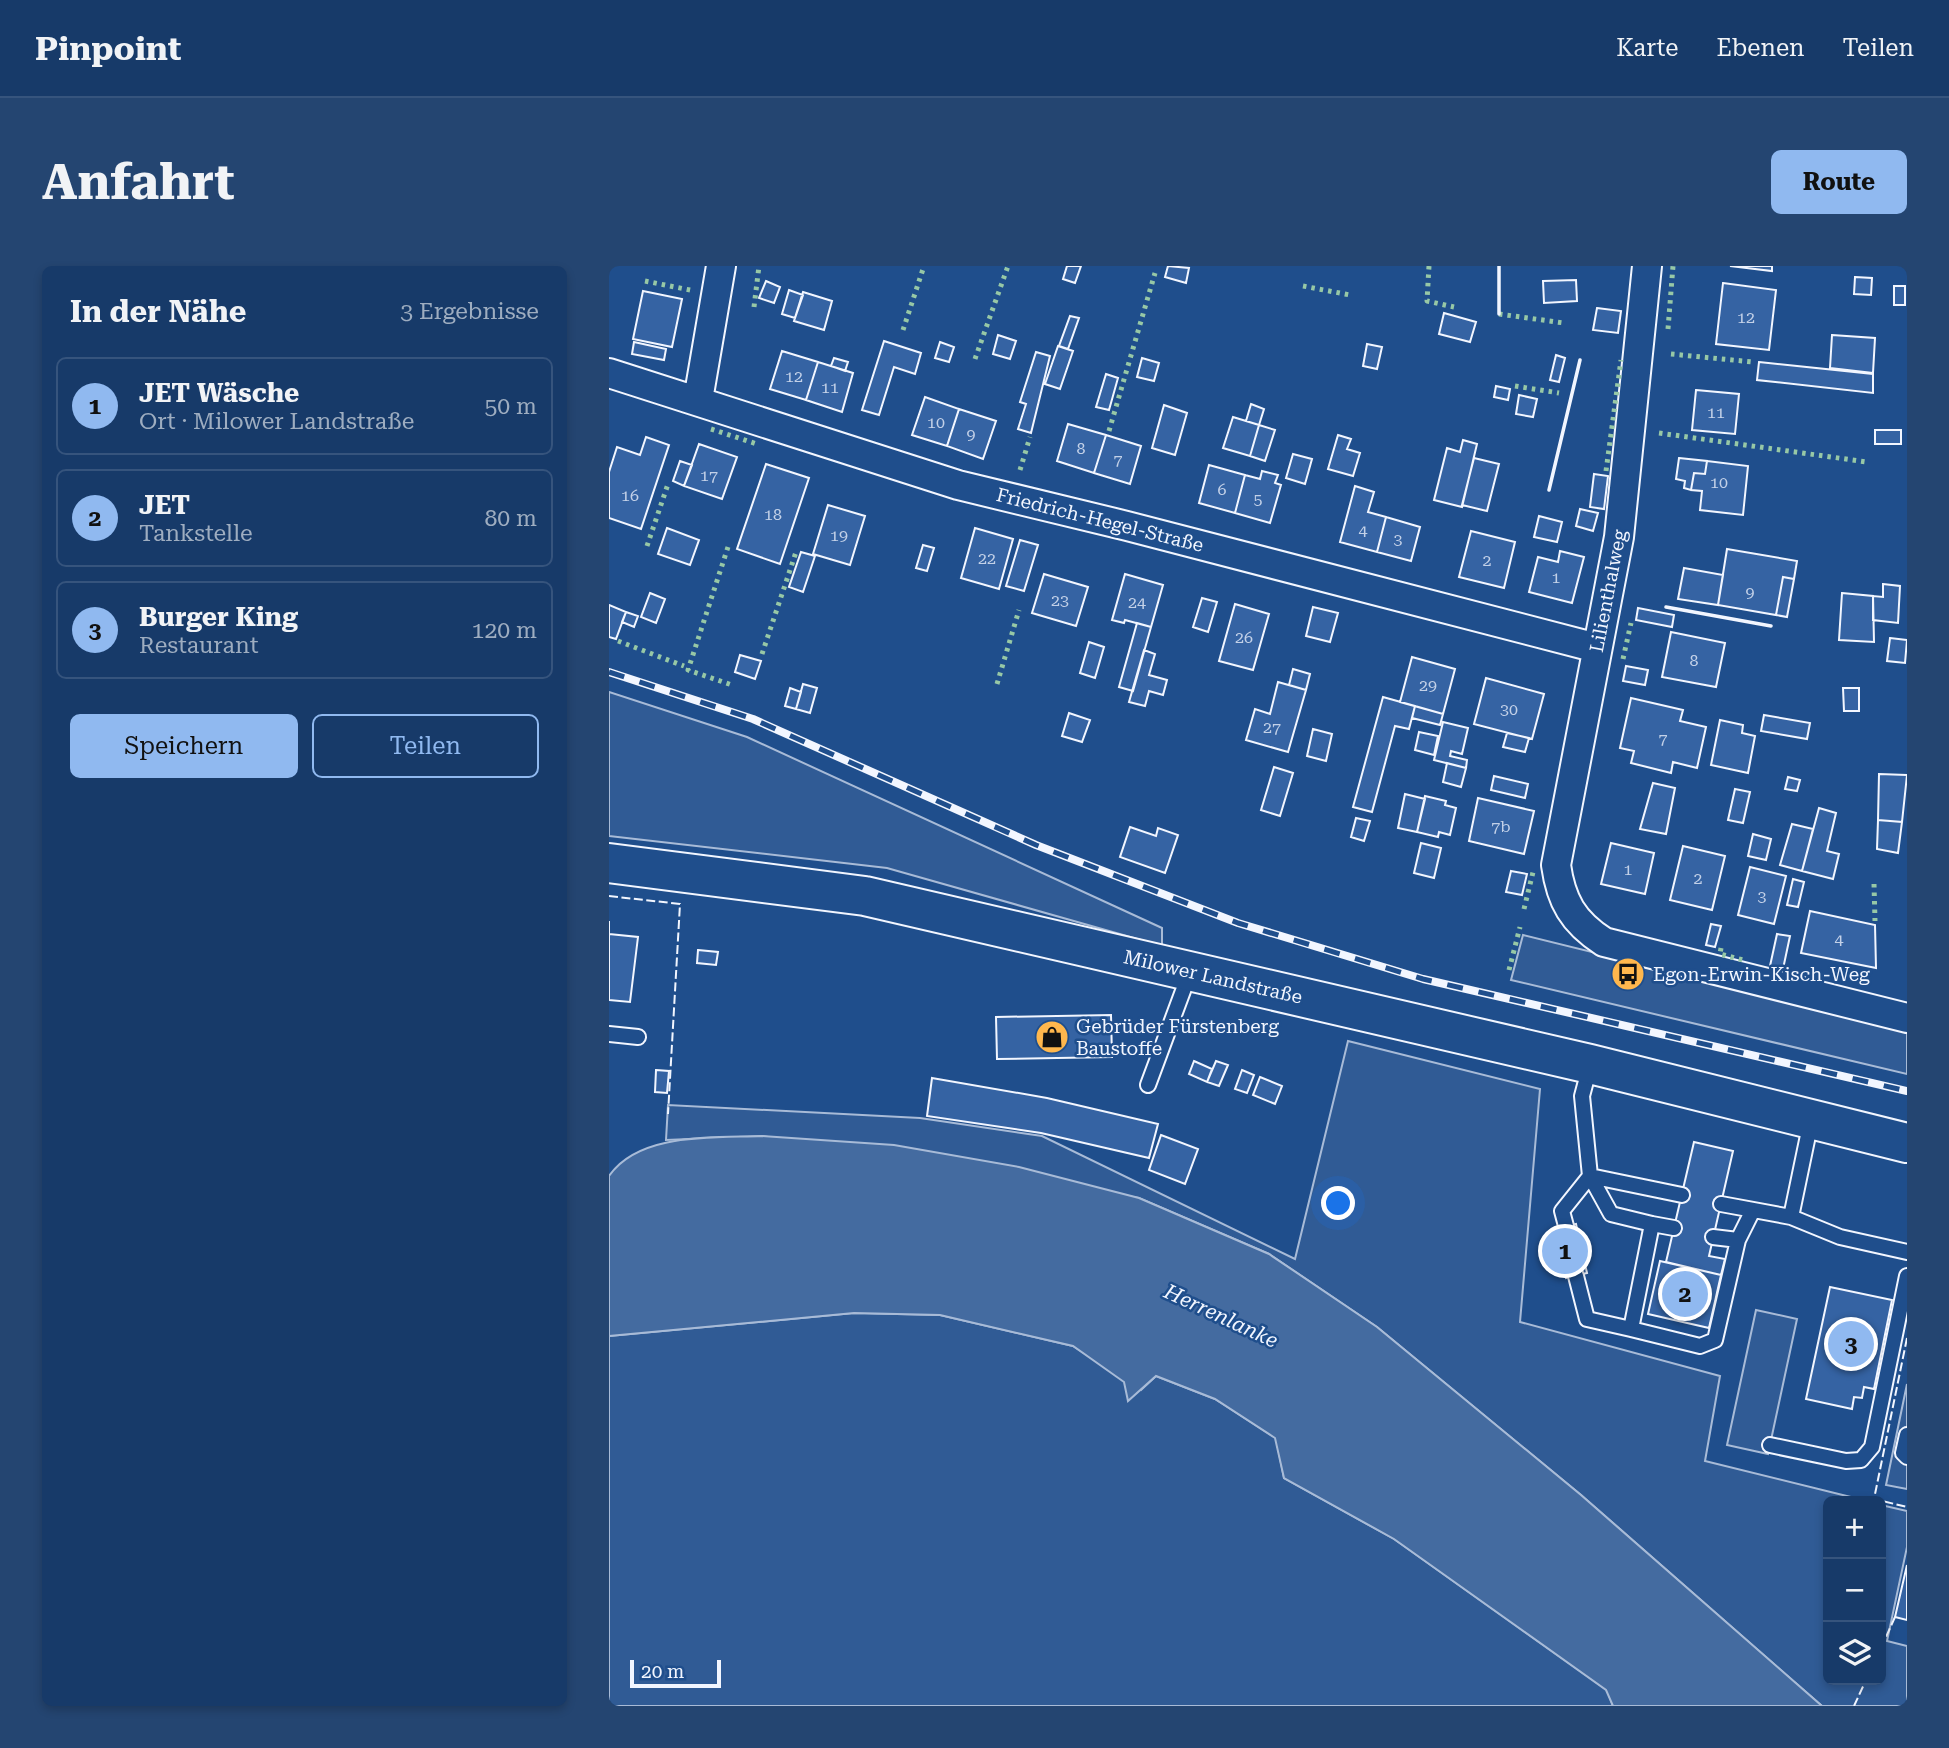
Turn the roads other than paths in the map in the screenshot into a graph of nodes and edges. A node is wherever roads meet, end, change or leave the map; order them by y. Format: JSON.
{"nodes":[{"id":1,"x":721,"y":266,"type":"edge"},
{"id":2,"x":1647,"y":266,"type":"edge"},
{"id":3,"x":609,"y":373,"type":"edge"},
{"id":4,"x":698,"y":400,"type":"junction"},
{"id":5,"x":1597,"y":648,"type":"junction"},
{"id":6,"x":609,"y":863,"type":"edge"},
{"id":7,"x":1190,"y":972,"type":"junction"},
{"id":8,"x":1907,"y":1018,"type":"edge"},
{"id":9,"x":609,"y":1034,"type":"edge"},
{"id":10,"x":638,"y":1037,"type":"dead end"},
{"id":11,"x":1590,"y":1064,"type":"junction"},
{"id":12,"x":1148,"y":1085,"type":"dead end"},
{"id":13,"x":1811,"y":1119,"type":"junction"},
{"id":14,"x":1907,"y":1143,"type":"edge"},
{"id":15,"x":1590,"y":1176,"type":"junction"},
{"id":16,"x":1682,"y":1195,"type":"dead end"},
{"id":17,"x":1721,"y":1204,"type":"dead end"},
{"id":18,"x":1752,"y":1212,"type":"junction"},
{"id":19,"x":1791,"y":1217,"type":"junction"},
{"id":20,"x":1653,"y":1224,"type":"junction"},
{"id":21,"x":1566,"y":1226,"type":"dead end"},
{"id":22,"x":1674,"y":1228,"type":"dead end"},
{"id":23,"x":1713,"y":1237,"type":"dead end"},
{"id":24,"x":1738,"y":1240,"type":"junction"},
{"id":25,"x":1907,"y":1252,"type":"edge"},
{"id":26,"x":1576,"y":1276,"type":"dead end"},
{"id":27,"x":1907,"y":1276,"type":"edge"},
{"id":28,"x":1631,"y":1329,"type":"junction"},
{"id":29,"x":1907,"y":1435,"type":"edge"},
{"id":30,"x":1770,"y":1445,"type":"dead end"},
{"id":31,"x":1907,"y":1457,"type":"edge"}],
"edges":[{"from":1,"to":4,"type":"street"},
{"from":2,"to":5,"type":"street","name":"Lilienthalweg"},
{"from":3,"to":4,"type":"street","name":"Friedrich-Hegel-Straße"},
{"from":4,"to":5,"type":"street","name":"Friedrich-Hegel-Straße"},
{"from":5,"to":8,"type":"street","name":"Lilienthalweg"},
{"from":6,"to":7,"type":"main road","name":"Milower Landstraße"},
{"from":7,"to":11,"type":"main road","name":"Milower Landstraße"},
{"from":7,"to":12,"type":"lane"},
{"from":9,"to":10,"type":"lane"},
{"from":11,"to":13,"type":"main road","name":"Milower Landstraße"},
{"from":11,"to":15,"type":"lane"},
{"from":13,"to":14,"type":"main road","name":"Milower Landstraße"},
{"from":13,"to":19,"type":"lane"},
{"from":15,"to":16,"type":"lane"},
{"from":15,"to":20,"type":"lane"},
{"from":15,"to":21,"type":"lane"},
{"from":17,"to":18,"type":"lane"},
{"from":18,"to":19,"type":"lane"},
{"from":18,"to":24,"type":"lane"},
{"from":19,"to":25,"type":"lane"},
{"from":20,"to":22,"type":"lane"},
{"from":20,"to":28,"type":"lane"},
{"from":23,"to":24,"type":"lane"},
{"from":24,"to":28,"type":"lane"},
{"from":26,"to":28,"type":"lane"},
{"from":27,"to":30,"type":"lane"},
{"from":29,"to":31,"type":"lane"}]}
